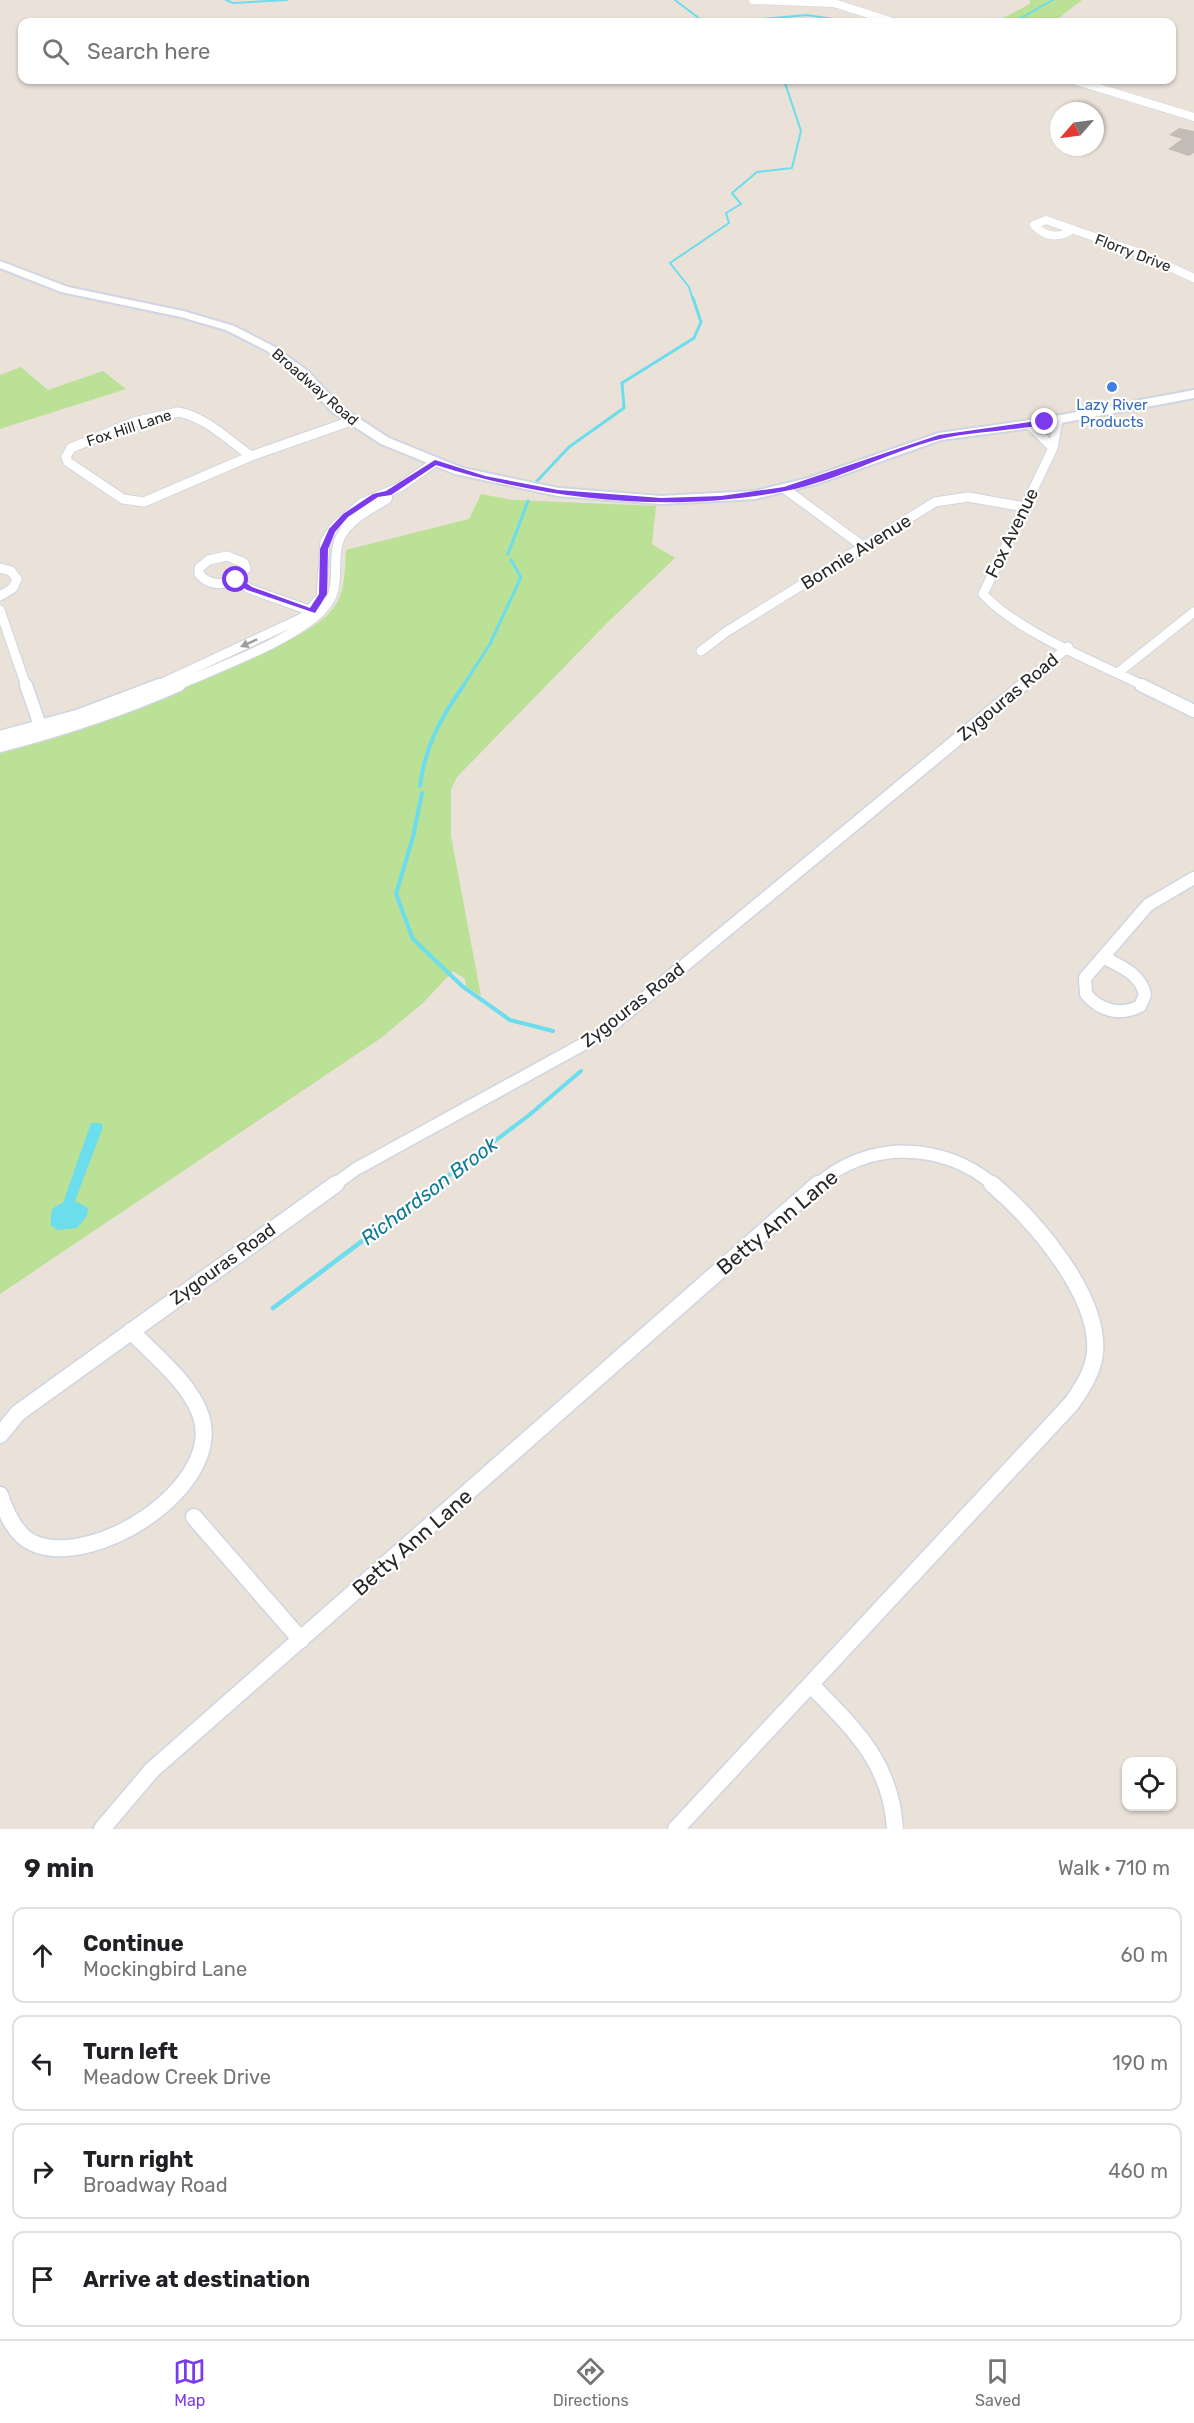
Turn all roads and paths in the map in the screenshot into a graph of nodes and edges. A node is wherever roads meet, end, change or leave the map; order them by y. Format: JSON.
{"nodes":[{"id":1,"x":753,"y":0,"type":"edge"},
{"id":2,"x":833,"y":2,"type":"edge"},
{"id":3,"x":881,"y":18,"type":"edge"},
{"id":4,"x":1086,"y":84,"type":"edge"},
{"id":5,"x":1194,"y":117,"type":"edge"},
{"id":6,"x":1072,"y":230,"type":"dead end"},
{"id":7,"x":0,"y":264,"type":"edge"},
{"id":8,"x":1194,"y":278,"type":"edge"},
{"id":9,"x":1194,"y":394,"type":"edge"},
{"id":10,"x":1058,"y":420,"type":"junction"},
{"id":11,"x":351,"y":421,"type":"junction"},
{"id":12,"x":1029,"y":424,"type":"junction"},
{"id":13,"x":1053,"y":448,"type":"junction"},
{"id":14,"x":251,"y":456,"type":"junction"},
{"id":15,"x":435,"y":462,"type":"junction"},
{"id":16,"x":785,"y":489,"type":"junction"},
{"id":17,"x":388,"y":493,"type":"junction"},
{"id":18,"x":1024,"y":507,"type":"junction"},
{"id":19,"x":864,"y":547,"type":"junction"},
{"id":20,"x":337,"y":563,"type":"junction"},
{"id":21,"x":324,"y":564,"type":"junction"},
{"id":22,"x":0,"y":568,"type":"edge"},
{"id":23,"x":236,"y":580,"type":"dead end"},
{"id":24,"x":0,"y":596,"type":"edge"},
{"id":25,"x":0,"y":610,"type":"edge"},
{"id":26,"x":1194,"y":612,"type":"edge"},
{"id":27,"x":316,"y":613,"type":"junction"},
{"id":28,"x":1068,"y":647,"type":"junction"},
{"id":29,"x":701,"y":651,"type":"dead end"},
{"id":30,"x":1119,"y":672,"type":"junction"},
{"id":31,"x":1194,"y":711,"type":"edge"},
{"id":32,"x":43,"y":731,"type":"junction"},
{"id":33,"x":0,"y":737,"type":"edge"},
{"id":34,"x":0,"y":746,"type":"edge"},
{"id":35,"x":1194,"y":878,"type":"edge"},
{"id":36,"x":1103,"y":957,"type":"junction"},
{"id":37,"x":132,"y":1331,"type":"junction"},
{"id":38,"x":0,"y":1435,"type":"edge"},
{"id":39,"x":0,"y":1495,"type":"edge"},
{"id":40,"x":194,"y":1517,"type":"dead end"},
{"id":41,"x":301,"y":1640,"type":"junction"},
{"id":42,"x":811,"y":1685,"type":"junction"},
{"id":43,"x":102,"y":1829,"type":"edge"},
{"id":44,"x":676,"y":1829,"type":"edge"},
{"id":45,"x":895,"y":1829,"type":"edge"}],
"edges":[{"from":1,"to":2,"type":"street"},
{"from":2,"to":3,"type":"street"},
{"from":4,"to":5,"type":"street"},
{"from":6,"to":8,"type":"street","name":"Florry Drive"},
{"from":7,"to":11,"type":"main road","name":"Broadway Road"},
{"from":9,"to":10,"type":"main road","name":"Broadway Road"},
{"from":10,"to":12,"type":"main road","name":"Broadway Road"},
{"from":10,"to":13,"type":"street","name":"Fox Avenue"},
{"from":11,"to":14,"type":"street","name":"Fox Hill Lane"},
{"from":11,"to":15,"type":"main road","name":"Broadway Road"},
{"from":12,"to":13,"type":"street"},
{"from":12,"to":16,"type":"main road","name":"Broadway Road"},
{"from":13,"to":18,"type":"street","name":"Fox Avenue"},
{"from":14,"to":14,"type":"street","name":"Fox Hill Lane"},
{"from":15,"to":16,"type":"main road","name":"Broadway Road"},
{"from":15,"to":17,"type":"street"},
{"from":16,"to":19,"type":"street"},
{"from":17,"to":20,"type":"street"},
{"from":17,"to":21,"type":"street"},
{"from":18,"to":19,"type":"street","name":"Bonnie Avenue"},
{"from":18,"to":28,"type":"street","name":"Fox Avenue"},
{"from":19,"to":29,"type":"street","name":"Bonnie Avenue"},
{"from":20,"to":21,"type":"street"},
{"from":20,"to":27,"type":"street"},
{"from":21,"to":27,"type":"street"},
{"from":22,"to":24,"type":"street"},
{"from":23,"to":27,"type":"street"},
{"from":25,"to":32,"type":"street"},
{"from":26,"to":30,"type":"street"},
{"from":27,"to":32,"type":"street"},
{"from":28,"to":30,"type":"street","name":"Fox Avenue"},
{"from":28,"to":37,"type":"street","name":"Zygouras Road"},
{"from":30,"to":31,"type":"street","name":"Fox Avenue"},
{"from":32,"to":33,"type":"street"},
{"from":32,"to":34,"type":"street"},
{"from":35,"to":36,"type":"street"},
{"from":36,"to":36,"type":"street"},
{"from":37,"to":38,"type":"street","name":"Zygouras Road"},
{"from":37,"to":39,"type":"street"},
{"from":40,"to":41,"type":"street"},
{"from":41,"to":42,"type":"street","name":"Betty Ann Lane"},
{"from":41,"to":43,"type":"street","name":"Betty Ann Lane"},
{"from":42,"to":44,"type":"street","name":"Betty Ann Lane"},
{"from":42,"to":45,"type":"street"}]}
